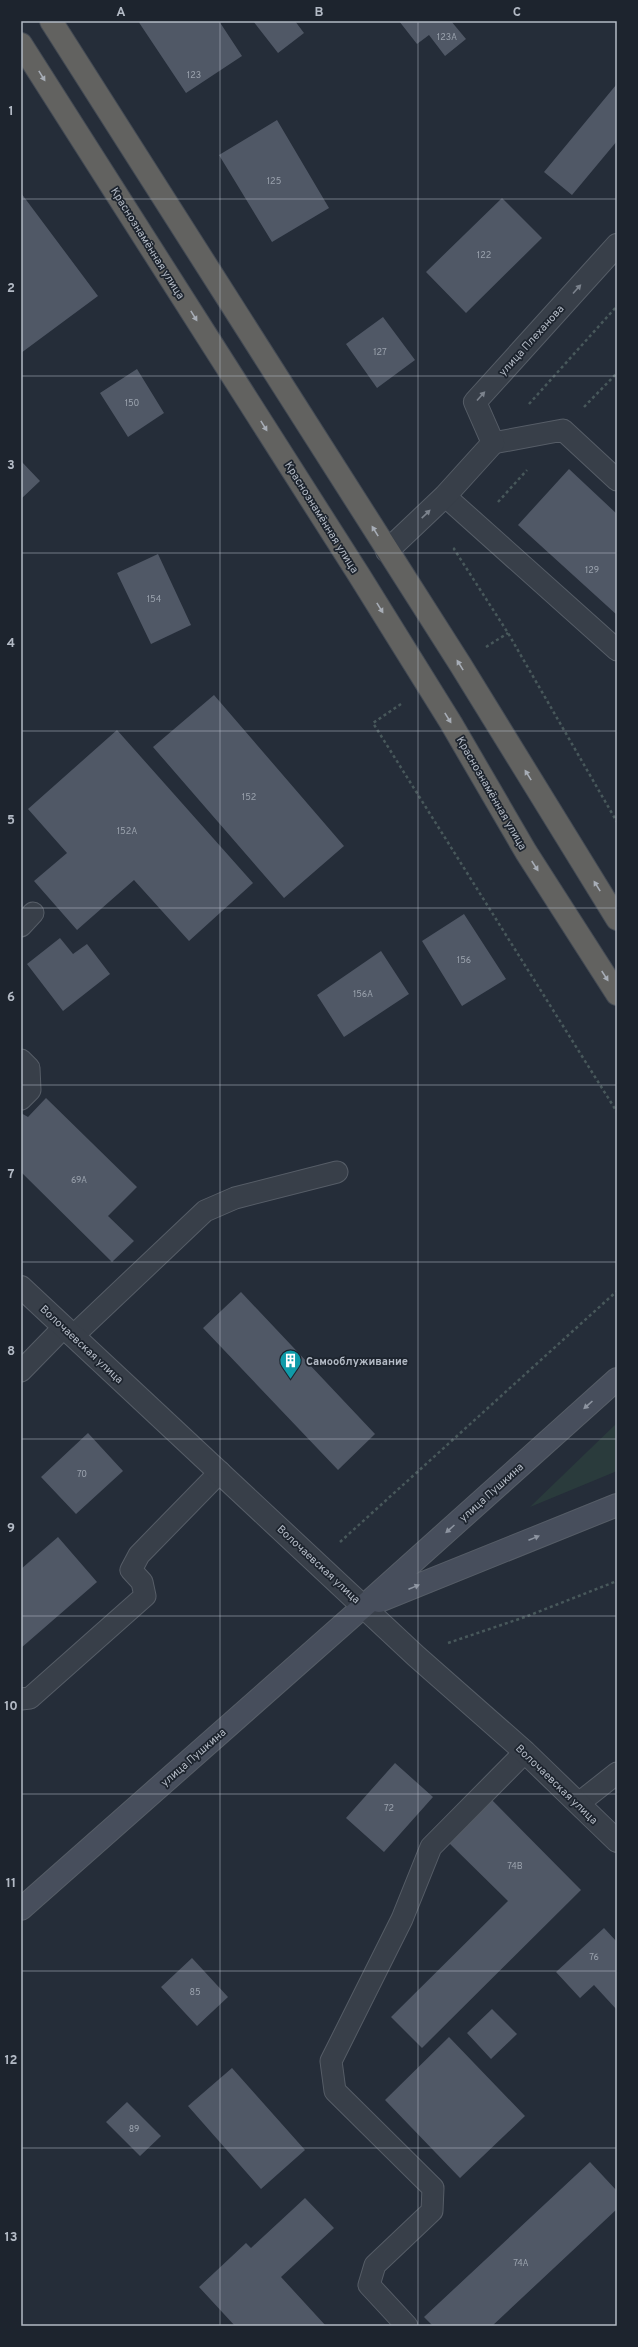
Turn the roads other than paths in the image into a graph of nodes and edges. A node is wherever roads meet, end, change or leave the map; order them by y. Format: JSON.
{"nodes":[{"id":1,"x":51,"y":21,"type":"edge"},
{"id":2,"x":21,"y":45,"type":"edge"},
{"id":3,"x":617,"y":245,"type":"edge"},
{"id":4,"x":493,"y":443,"type":"junction"},
{"id":5,"x":617,"y":480,"type":"edge"},
{"id":6,"x":445,"y":496,"type":"junction"},
{"id":7,"x":388,"y":551,"type":"junction"},
{"id":8,"x":617,"y":650,"type":"edge"},
{"id":9,"x":617,"y":919,"type":"edge"},
{"id":10,"x":617,"y":994,"type":"edge"},
{"id":11,"x":21,"y":1060,"type":"edge"},
{"id":12,"x":21,"y":1099,"type":"edge"},
{"id":13,"x":337,"y":1172,"type":"dead end"},
{"id":14,"x":21,"y":1287,"type":"edge"},
{"id":15,"x":68,"y":1331,"type":"junction"},
{"id":16,"x":21,"y":1371,"type":"edge"},
{"id":17,"x":617,"y":1378,"type":"edge"},
{"id":18,"x":220,"y":1472,"type":"junction"},
{"id":19,"x":617,"y":1505,"type":"edge"},
{"id":20,"x":364,"y":1606,"type":"junction"},
{"id":21,"x":21,"y":1699,"type":"edge"},
{"id":22,"x":525,"y":1752,"type":"junction"},
{"id":23,"x":617,"y":1773,"type":"edge"},
{"id":24,"x":579,"y":1803,"type":"junction"},
{"id":25,"x":617,"y":1841,"type":"edge"},
{"id":26,"x":21,"y":1909,"type":"edge"},
{"id":27,"x":407,"y":2326,"type":"edge"}],
"edges":[{"from":7,"to":1,"type":"highway","one_way":true},
{"from":2,"to":10,"type":"highway","name":"Краснознамённая улица","one_way":true},
{"from":4,"to":3,"type":"street","name":"улица Плеханова","one_way":true},
{"from":4,"to":5,"type":"lane"},
{"from":4,"to":6,"type":"street"},
{"from":7,"to":6,"type":"street","one_way":true},
{"from":6,"to":8,"type":"lane"},
{"from":9,"to":7,"type":"highway","one_way":true},
{"from":11,"to":12,"type":"lane"},
{"from":13,"to":15,"type":"lane"},
{"from":14,"to":15,"type":"street","name":"Волочаевская улица"},
{"from":15,"to":16,"type":"lane"},
{"from":15,"to":18,"type":"street","name":"Волочаевская улица"},
{"from":17,"to":20,"type":"main road","name":"улица Пушкина","one_way":true},
{"from":18,"to":20,"type":"street","name":"Волочаевская улица"},
{"from":18,"to":21,"type":"lane"},
{"from":20,"to":19,"type":"main road","name":"улица Пушкина","one_way":true},
{"from":20,"to":22,"type":"street","name":"Волочаевская улица"},
{"from":20,"to":26,"type":"main road","name":"улица Пушкина"},
{"from":22,"to":24,"type":"street","name":"Волочаевская улица"},
{"from":22,"to":27,"type":"lane"},
{"from":23,"to":24,"type":"lane"},
{"from":24,"to":25,"type":"street","name":"Волочаевская улица"}]}
